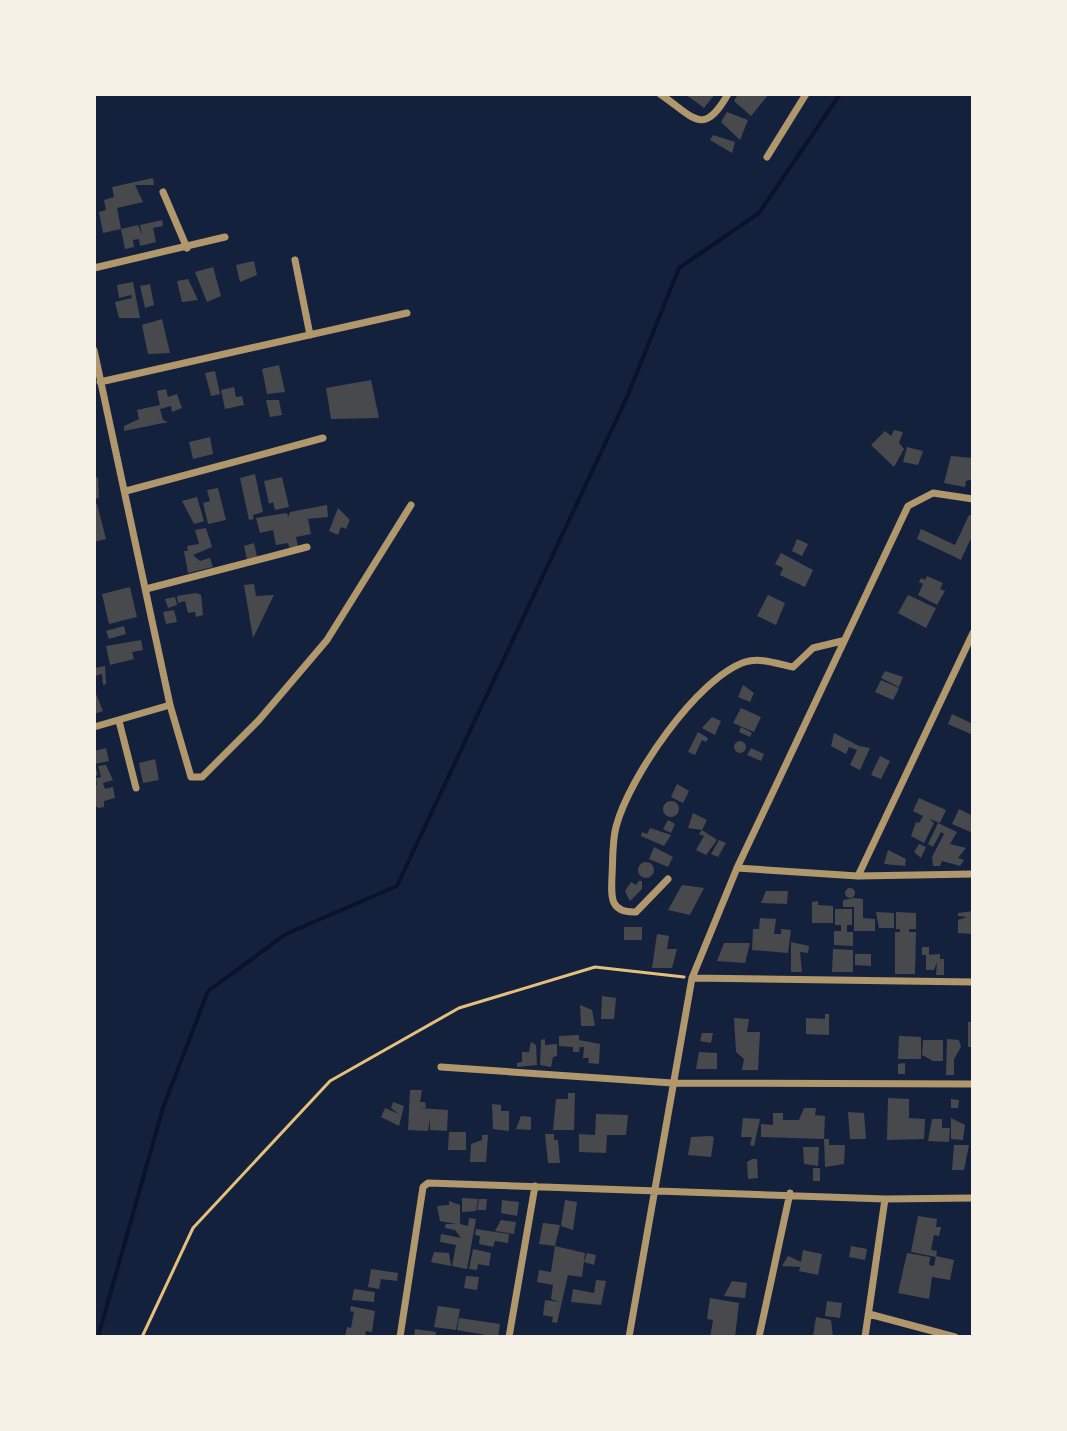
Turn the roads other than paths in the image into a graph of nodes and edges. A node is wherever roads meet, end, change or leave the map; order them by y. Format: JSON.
{"nodes":[{"id":1,"x":660,"y":94,"type":"edge"},
{"id":2,"x":728,"y":94,"type":"edge"},
{"id":3,"x":806,"y":94,"type":"edge"},
{"id":4,"x":767,"y":157,"type":"dead end"},
{"id":5,"x":163,"y":192,"type":"dead end"},
{"id":6,"x":225,"y":237,"type":"dead end"},
{"id":7,"x":187,"y":248,"type":"junction"},
{"id":8,"x":295,"y":260,"type":"dead end"},
{"id":9,"x":94,"y":268,"type":"edge"},
{"id":10,"x":407,"y":313,"type":"dead end"},
{"id":11,"x":310,"y":335,"type":"junction"},
{"id":12,"x":94,"y":350,"type":"edge"},
{"id":13,"x":100,"y":382,"type":"junction"},
{"id":14,"x":323,"y":438,"type":"dead end"},
{"id":15,"x":126,"y":491,"type":"junction"},
{"id":16,"x":973,"y":499,"type":"edge"},
{"id":17,"x":411,"y":505,"type":"dead end"},
{"id":18,"x":307,"y":547,"type":"dead end"},
{"id":19,"x":146,"y":589,"type":"junction"},
{"id":20,"x":973,"y":633,"type":"edge"},
{"id":21,"x":842,"y":641,"type":"junction"},
{"id":22,"x":170,"y":705,"type":"junction"},
{"id":23,"x":119,"y":721,"type":"junction"},
{"id":24,"x":94,"y":727,"type":"edge"},
{"id":25,"x":136,"y":788,"type":"dead end"},
{"id":26,"x":737,"y":868,"type":"junction"},
{"id":27,"x":973,"y":874,"type":"edge"},
{"id":28,"x":858,"y":876,"type":"junction"},
{"id":29,"x":668,"y":879,"type":"dead end"},
{"id":30,"x":692,"y":978,"type":"junction"},
{"id":31,"x":973,"y":982,"type":"edge"},
{"id":32,"x":441,"y":1067,"type":"dead end"},
{"id":33,"x":672,"y":1083,"type":"junction"},
{"id":34,"x":973,"y":1084,"type":"edge"},
{"id":35,"x":535,"y":1186,"type":"junction"},
{"id":36,"x":657,"y":1188,"type":"junction"},
{"id":37,"x":790,"y":1193,"type":"junction"},
{"id":38,"x":973,"y":1198,"type":"edge"},
{"id":39,"x":885,"y":1199,"type":"junction"},
{"id":40,"x":869,"y":1314,"type":"junction"},
{"id":41,"x":400,"y":1337,"type":"edge"},
{"id":42,"x":509,"y":1337,"type":"edge"},
{"id":43,"x":629,"y":1337,"type":"edge"},
{"id":44,"x":759,"y":1337,"type":"edge"},
{"id":45,"x":865,"y":1337,"type":"edge"},
{"id":46,"x":955,"y":1337,"type":"edge"}],
"edges":[{"from":1,"to":2,"type":"street"},
{"from":3,"to":4,"type":"street"},
{"from":5,"to":7,"type":"street"},
{"from":6,"to":7,"type":"street"},
{"from":7,"to":9,"type":"street"},
{"from":8,"to":11,"type":"street"},
{"from":10,"to":11,"type":"street"},
{"from":11,"to":13,"type":"street"},
{"from":12,"to":13,"type":"street"},
{"from":13,"to":15,"type":"street"},
{"from":14,"to":15,"type":"street"},
{"from":15,"to":19,"type":"street"},
{"from":16,"to":21,"type":"street"},
{"from":17,"to":22,"type":"street"},
{"from":18,"to":19,"type":"street"},
{"from":19,"to":22,"type":"street"},
{"from":20,"to":28,"type":"street"},
{"from":21,"to":26,"type":"street"},
{"from":21,"to":29,"type":"street"},
{"from":22,"to":23,"type":"street"},
{"from":23,"to":24,"type":"street"},
{"from":23,"to":25,"type":"street"},
{"from":26,"to":28,"type":"street"},
{"from":26,"to":30,"type":"street"},
{"from":27,"to":28,"type":"street"},
{"from":30,"to":31,"type":"street"},
{"from":30,"to":33,"type":"street"},
{"from":32,"to":33,"type":"street"},
{"from":33,"to":34,"type":"street"},
{"from":33,"to":36,"type":"street"},
{"from":35,"to":36,"type":"street"},
{"from":35,"to":41,"type":"street"},
{"from":35,"to":42,"type":"street"},
{"from":36,"to":37,"type":"street"},
{"from":36,"to":43,"type":"street"},
{"from":37,"to":39,"type":"street"},
{"from":37,"to":44,"type":"street"},
{"from":38,"to":39,"type":"street"},
{"from":39,"to":40,"type":"street"},
{"from":40,"to":45,"type":"street"},
{"from":40,"to":46,"type":"street"}]}
